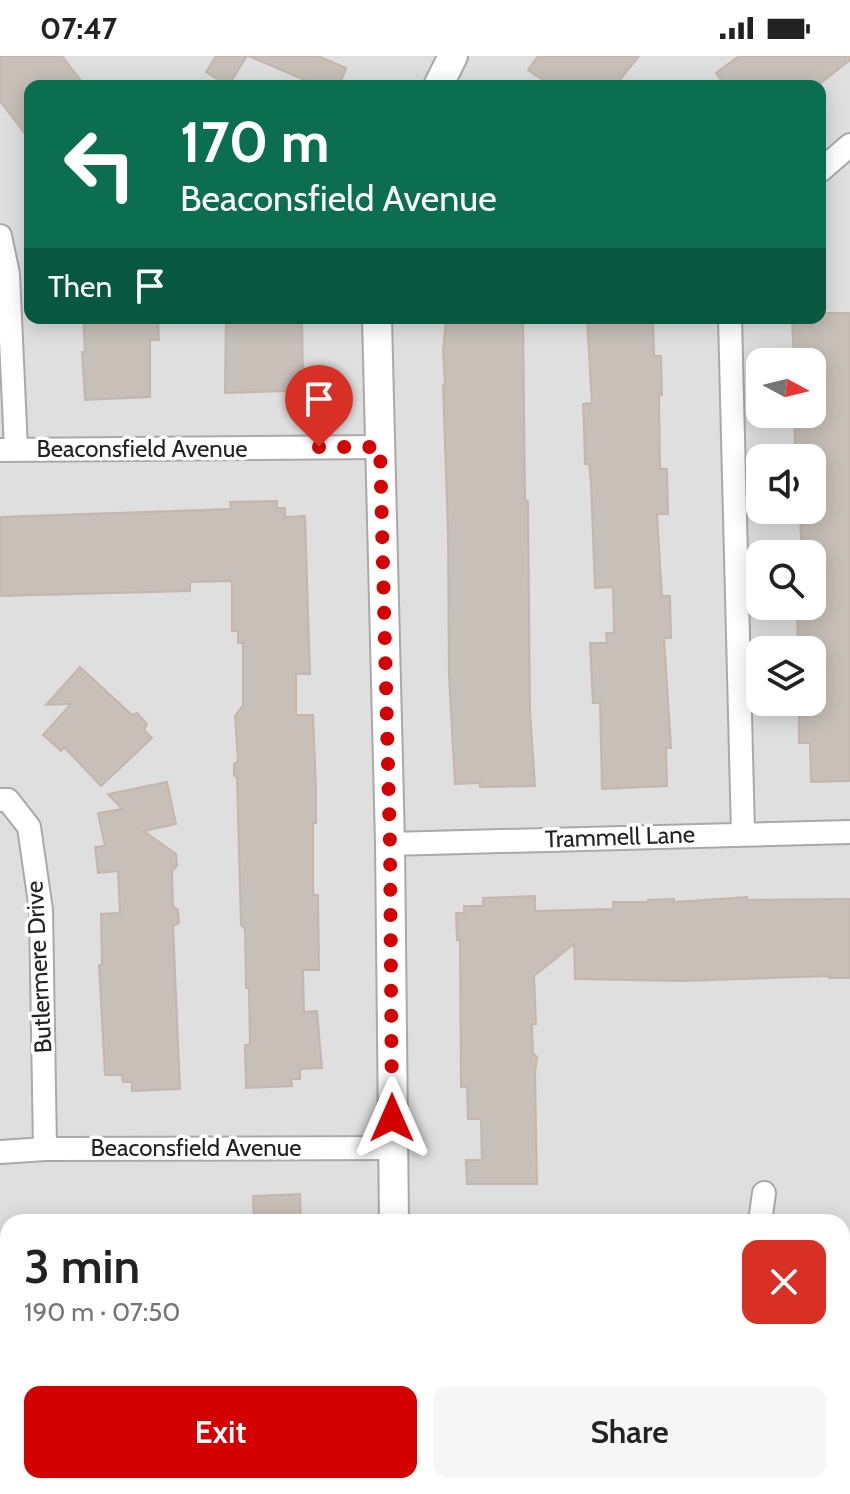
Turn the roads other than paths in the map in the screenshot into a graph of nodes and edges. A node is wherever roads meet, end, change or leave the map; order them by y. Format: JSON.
{"nodes":[{"id":1,"x":453,"y":56,"type":"edge"},
{"id":2,"x":441,"y":80,"type":"edge"},
{"id":3,"x":850,"y":145,"type":"edge"},
{"id":4,"x":826,"y":166,"type":"edge"},
{"id":5,"x":0,"y":236,"type":"edge"},
{"id":6,"x":377,"y":324,"type":"edge"},
{"id":7,"x":730,"y":324,"type":"edge"},
{"id":8,"x":380,"y":447,"type":"junction"},
{"id":9,"x":8,"y":450,"type":"edge"},
{"id":10,"x":0,"y":800,"type":"edge"},
{"id":11,"x":850,"y":832,"type":"edge"},
{"id":12,"x":743,"y":833,"type":"junction"},
{"id":13,"x":390,"y":844,"type":"junction"},
{"id":14,"x":392,"y":1148,"type":"junction"},
{"id":15,"x":45,"y":1149,"type":"junction"},
{"id":16,"x":0,"y":1152,"type":"edge"},
{"id":17,"x":764,"y":1193,"type":"dead end"},
{"id":18,"x":394,"y":1214,"type":"edge"},
{"id":19,"x":761,"y":1214,"type":"edge"}],
"edges":[{"from":1,"to":2,"type":"street"},
{"from":3,"to":4,"type":"street"},
{"from":5,"to":9,"type":"street"},
{"from":6,"to":8,"type":"street"},
{"from":7,"to":12,"type":"street"},
{"from":8,"to":9,"type":"street","name":"Beaconsfield Avenue"},
{"from":8,"to":13,"type":"street"},
{"from":10,"to":15,"type":"street","name":"Butlermere Drive"},
{"from":11,"to":12,"type":"street","name":"Trammell Lane"},
{"from":12,"to":13,"type":"street","name":"Trammell Lane"},
{"from":13,"to":14,"type":"street"},
{"from":14,"to":15,"type":"street","name":"Beaconsfield Avenue"},
{"from":14,"to":18,"type":"street"},
{"from":15,"to":16,"type":"street","name":"Beaconsfield Avenue"},
{"from":17,"to":19,"type":"street"}]}
